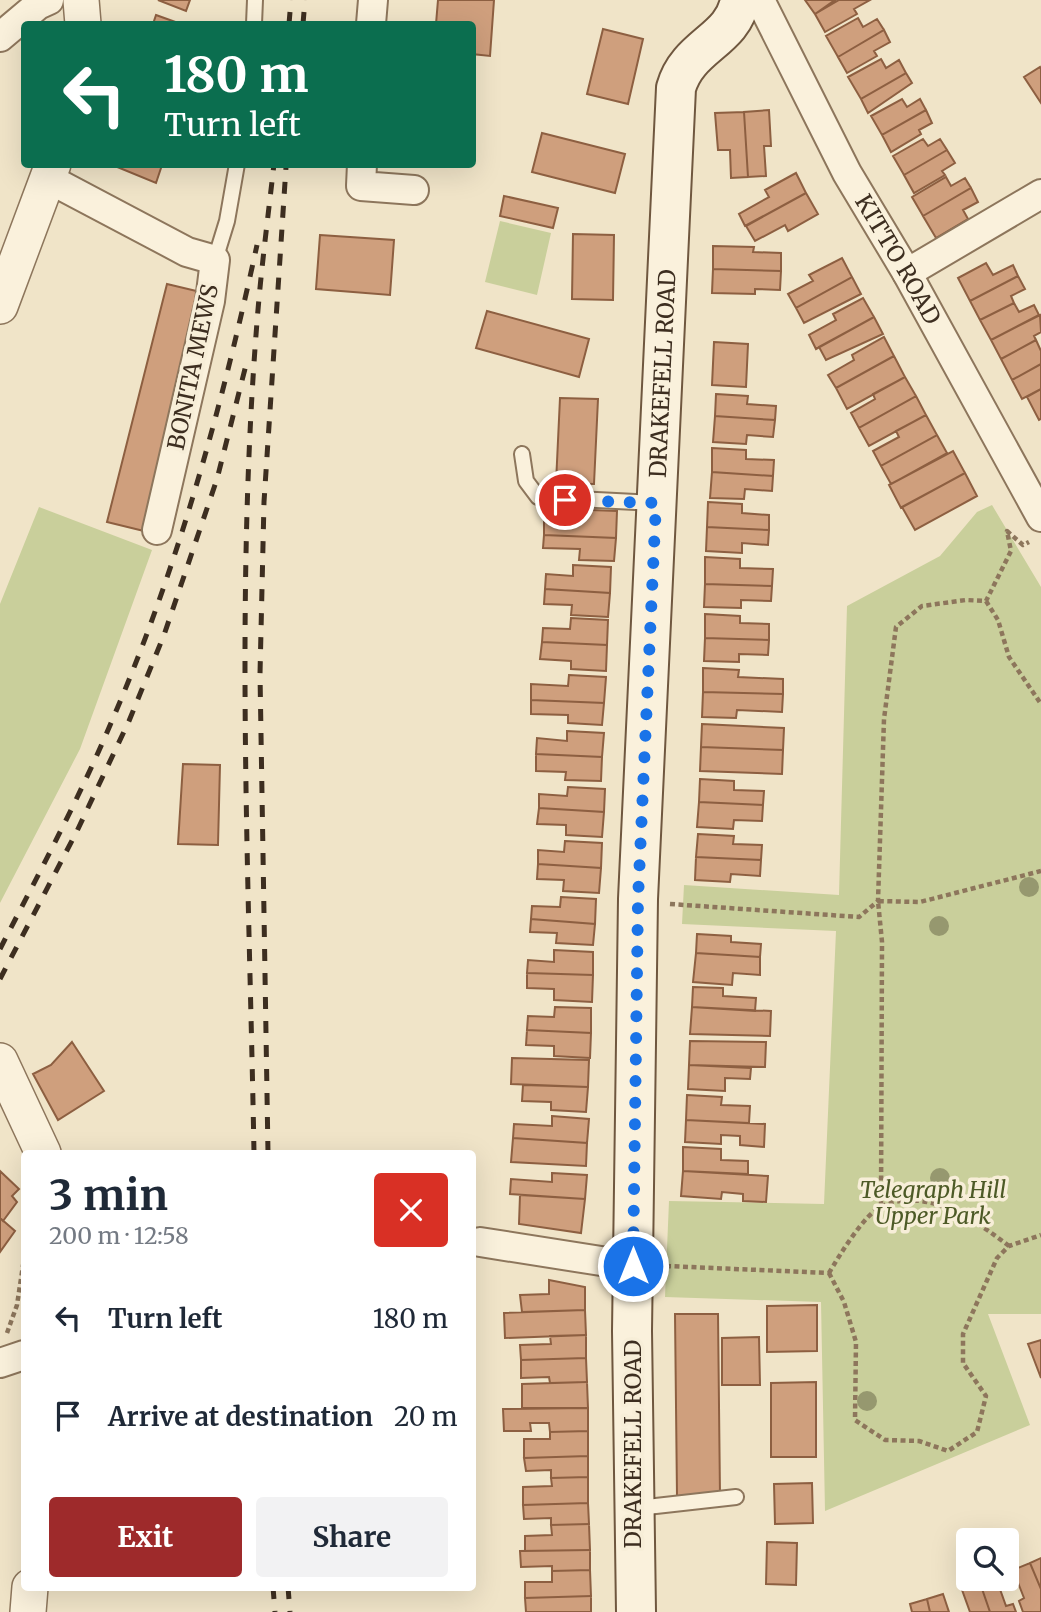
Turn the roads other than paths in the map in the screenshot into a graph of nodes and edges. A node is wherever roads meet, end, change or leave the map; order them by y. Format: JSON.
{"nodes":[{"id":1,"x":49,"y":0,"type":"edge"},
{"id":2,"x":81,"y":0,"type":"edge"},
{"id":3,"x":256,"y":0,"type":"edge"},
{"id":4,"x":373,"y":0,"type":"edge"},
{"id":5,"x":740,"y":0,"type":"edge"},
{"id":6,"x":760,"y":0,"type":"edge"},
{"id":7,"x":83,"y":21,"type":"edge"},
{"id":8,"x":254,"y":21,"type":"edge"},
{"id":9,"x":371,"y":21,"type":"edge"},
{"id":10,"x":0,"y":37,"type":"edge"},
{"id":11,"x":236,"y":168,"type":"edge"},
{"id":12,"x":362,"y":168,"type":"edge"},
{"id":13,"x":51,"y":172,"type":"edge"},
{"id":14,"x":414,"y":190,"type":"dead end"},
{"id":15,"x":1041,"y":194,"type":"edge"},
{"id":16,"x":215,"y":260,"type":"junction"},
{"id":17,"x":8,"y":267,"type":"edge"},
{"id":18,"x":907,"y":274,"type":"junction"},
{"id":19,"x":0,"y":306,"type":"edge"},
{"id":20,"x":522,"y":454,"type":"dead end"},
{"id":21,"x":656,"y":503,"type":"junction"},
{"id":22,"x":1037,"y":528,"type":"edge"},
{"id":23,"x":157,"y":530,"type":"dead end"},
{"id":24,"x":0,"y":1061,"type":"edge"},
{"id":25,"x":42,"y":1150,"type":"edge"},
{"id":26,"x":480,"y":1242,"type":"dead end"},
{"id":27,"x":633,"y":1266,"type":"junction"},
{"id":28,"x":736,"y":1497,"type":"dead end"},
{"id":29,"x":633,"y":1509,"type":"junction"},
{"id":30,"x":30,"y":1591,"type":"edge"},
{"id":31,"x":28,"y":1612,"type":"edge"},
{"id":32,"x":636,"y":1612,"type":"edge"}],
"edges":[{"from":1,"to":10,"type":"street"},
{"from":2,"to":7,"type":"street"},
{"from":3,"to":8,"type":"lane"},
{"from":4,"to":9,"type":"street"},
{"from":5,"to":21,"type":"main road","name":"DRAKEFELL ROAD"},
{"from":6,"to":18,"type":"street","name":"KITTO ROAD"},
{"from":11,"to":16,"type":"lane"},
{"from":12,"to":14,"type":"street"},
{"from":13,"to":16,"type":"street","name":"BONITA MEWS"},
{"from":13,"to":17,"type":"street"},
{"from":15,"to":18,"type":"street"},
{"from":16,"to":23,"type":"street","name":"BONITA MEWS"},
{"from":17,"to":19,"type":"street"},
{"from":18,"to":22,"type":"street","name":"KITTO ROAD"},
{"from":20,"to":21,"type":"lane"},
{"from":21,"to":27,"type":"main road","name":"DRAKEFELL ROAD"},
{"from":24,"to":25,"type":"street"},
{"from":26,"to":27,"type":"street"},
{"from":27,"to":29,"type":"main road","name":"DRAKEFELL ROAD"},
{"from":28,"to":29,"type":"lane"},
{"from":29,"to":32,"type":"main road","name":"DRAKEFELL ROAD"},
{"from":30,"to":31,"type":"street"}]}
